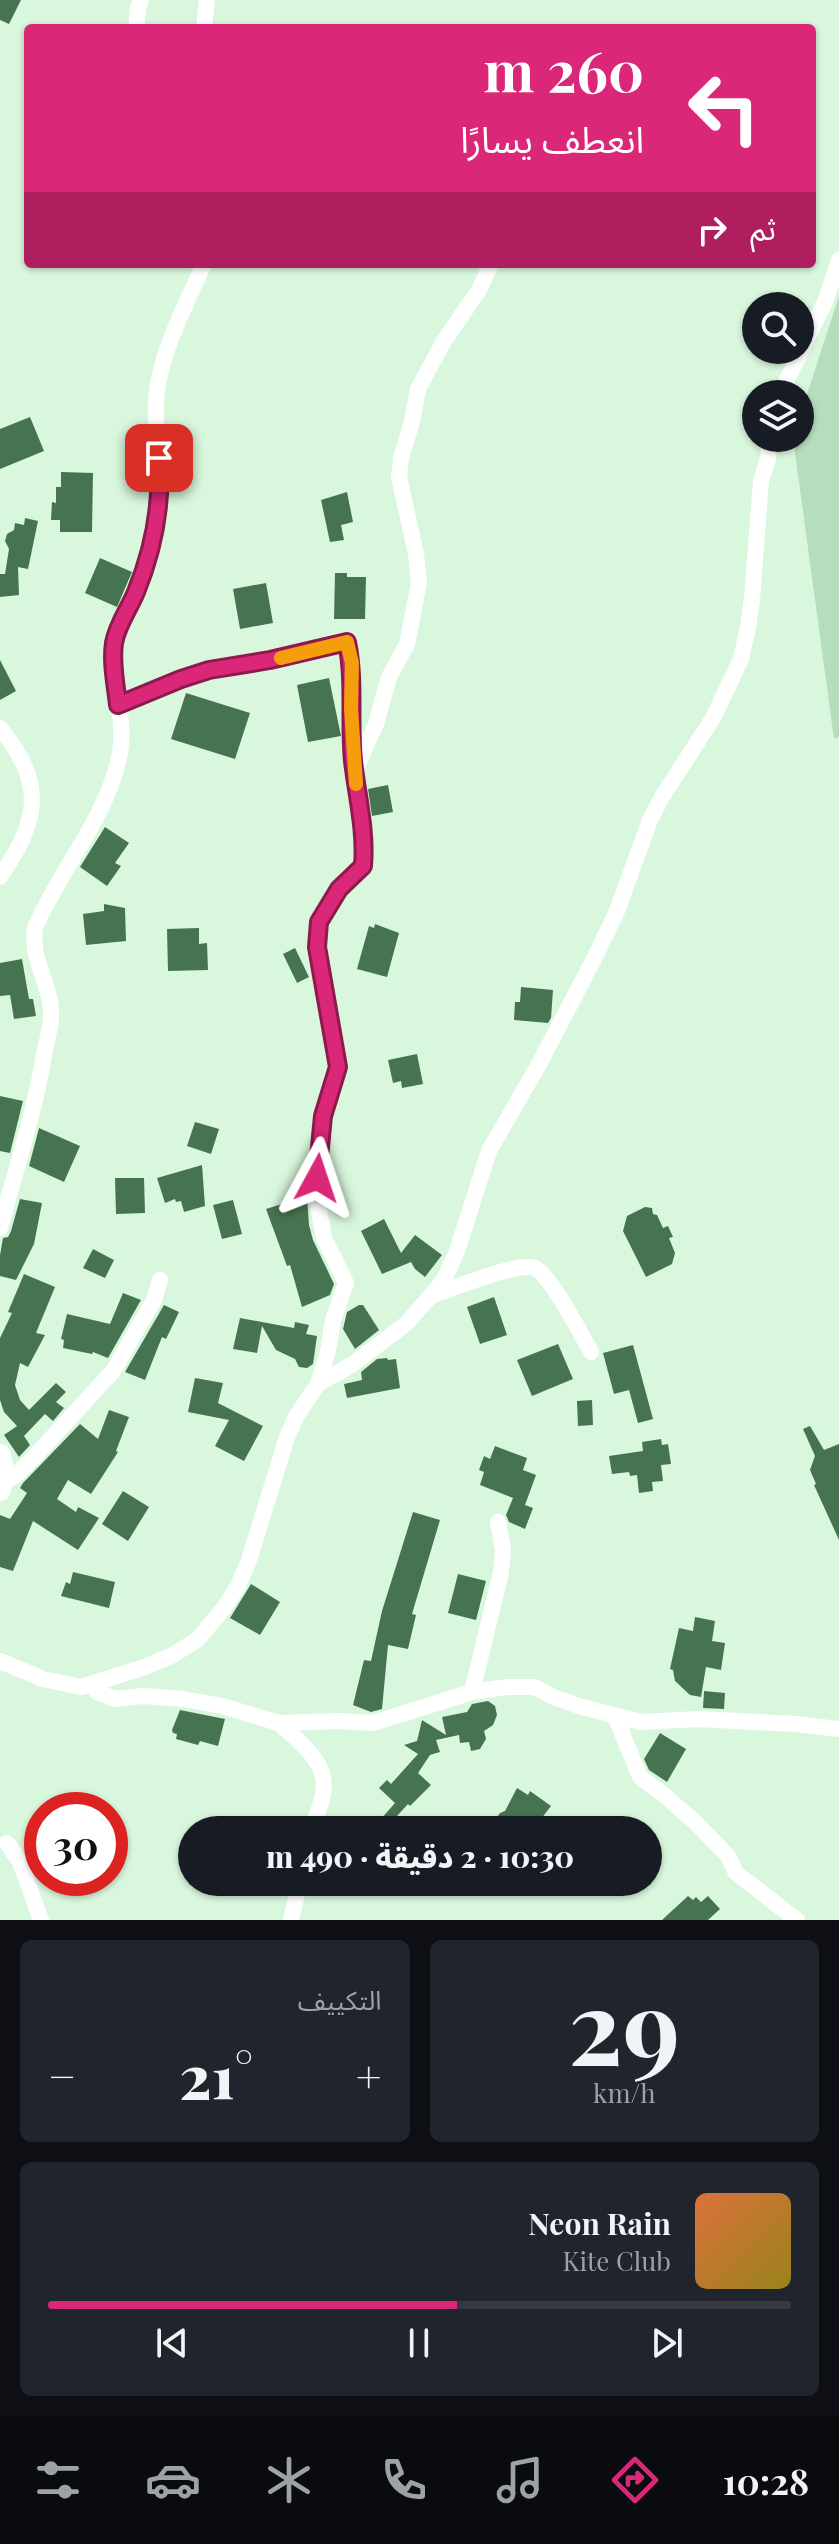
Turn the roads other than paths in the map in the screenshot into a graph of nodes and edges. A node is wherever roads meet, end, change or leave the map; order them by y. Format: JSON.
{"nodes":[{"id":1,"x":141,"y":0,"type":"edge"},
{"id":2,"x":207,"y":0,"type":"edge"},
{"id":3,"x":136,"y":24,"type":"edge"},
{"id":4,"x":204,"y":24,"type":"edge"},
{"id":5,"x":839,"y":260,"type":"edge"},
{"id":6,"x":202,"y":268,"type":"edge"},
{"id":7,"x":489,"y":268,"type":"edge"},
{"id":8,"x":787,"y":380,"type":"edge"},
{"id":9,"x":769,"y":452,"type":"edge"},
{"id":10,"x":118,"y":705,"type":"junction"},
{"id":11,"x":0,"y":728,"type":"edge"},
{"id":12,"x":355,"y":770,"type":"junction"},
{"id":13,"x":0,"y":877,"type":"edge"},
{"id":14,"x":0,"y":1228,"type":"edge"},
{"id":15,"x":160,"y":1280,"type":"dead end"},
{"id":16,"x":433,"y":1295,"type":"junction"},
{"id":17,"x":591,"y":1352,"type":"dead end"},
{"id":18,"x":318,"y":1384,"type":"junction"},
{"id":19,"x":0,"y":1455,"type":"edge"},
{"id":20,"x":1,"y":1487,"type":"edge"},
{"id":21,"x":498,"y":1522,"type":"dead end"},
{"id":22,"x":0,"y":1661,"type":"edge"},
{"id":23,"x":92,"y":1685,"type":"junction"},
{"id":24,"x":472,"y":1692,"type":"junction"},
{"id":25,"x":615,"y":1716,"type":"junction"},
{"id":26,"x":279,"y":1723,"type":"junction"},
{"id":27,"x":839,"y":1729,"type":"edge"},
{"id":28,"x":317,"y":1816,"type":"edge"},
{"id":29,"x":7,"y":1843,"type":"dead end"},
{"id":30,"x":297,"y":1896,"type":"edge"},
{"id":31,"x":41,"y":1920,"type":"edge"},
{"id":32,"x":291,"y":1920,"type":"edge"},
{"id":33,"x":797,"y":1920,"type":"edge"}],
"edges":[{"from":1,"to":3,"type":"street"},
{"from":2,"to":4,"type":"street"},
{"from":5,"to":8,"type":"street"},
{"from":6,"to":10,"type":"street"},
{"from":7,"to":12,"type":"street"},
{"from":9,"to":16,"type":"street"},
{"from":10,"to":12,"type":"street"},
{"from":10,"to":14,"type":"street"},
{"from":11,"to":13,"type":"street"},
{"from":12,"to":18,"type":"street"},
{"from":15,"to":20,"type":"street"},
{"from":16,"to":17,"type":"street"},
{"from":16,"to":18,"type":"street"},
{"from":18,"to":23,"type":"street"},
{"from":19,"to":20,"type":"main road"},
{"from":21,"to":24,"type":"street"},
{"from":22,"to":23,"type":"street"},
{"from":23,"to":26,"type":"street"},
{"from":24,"to":25,"type":"street"},
{"from":24,"to":26,"type":"street"},
{"from":25,"to":27,"type":"street"},
{"from":25,"to":33,"type":"street"},
{"from":26,"to":28,"type":"street"},
{"from":29,"to":31,"type":"street"},
{"from":30,"to":32,"type":"street"}]}
